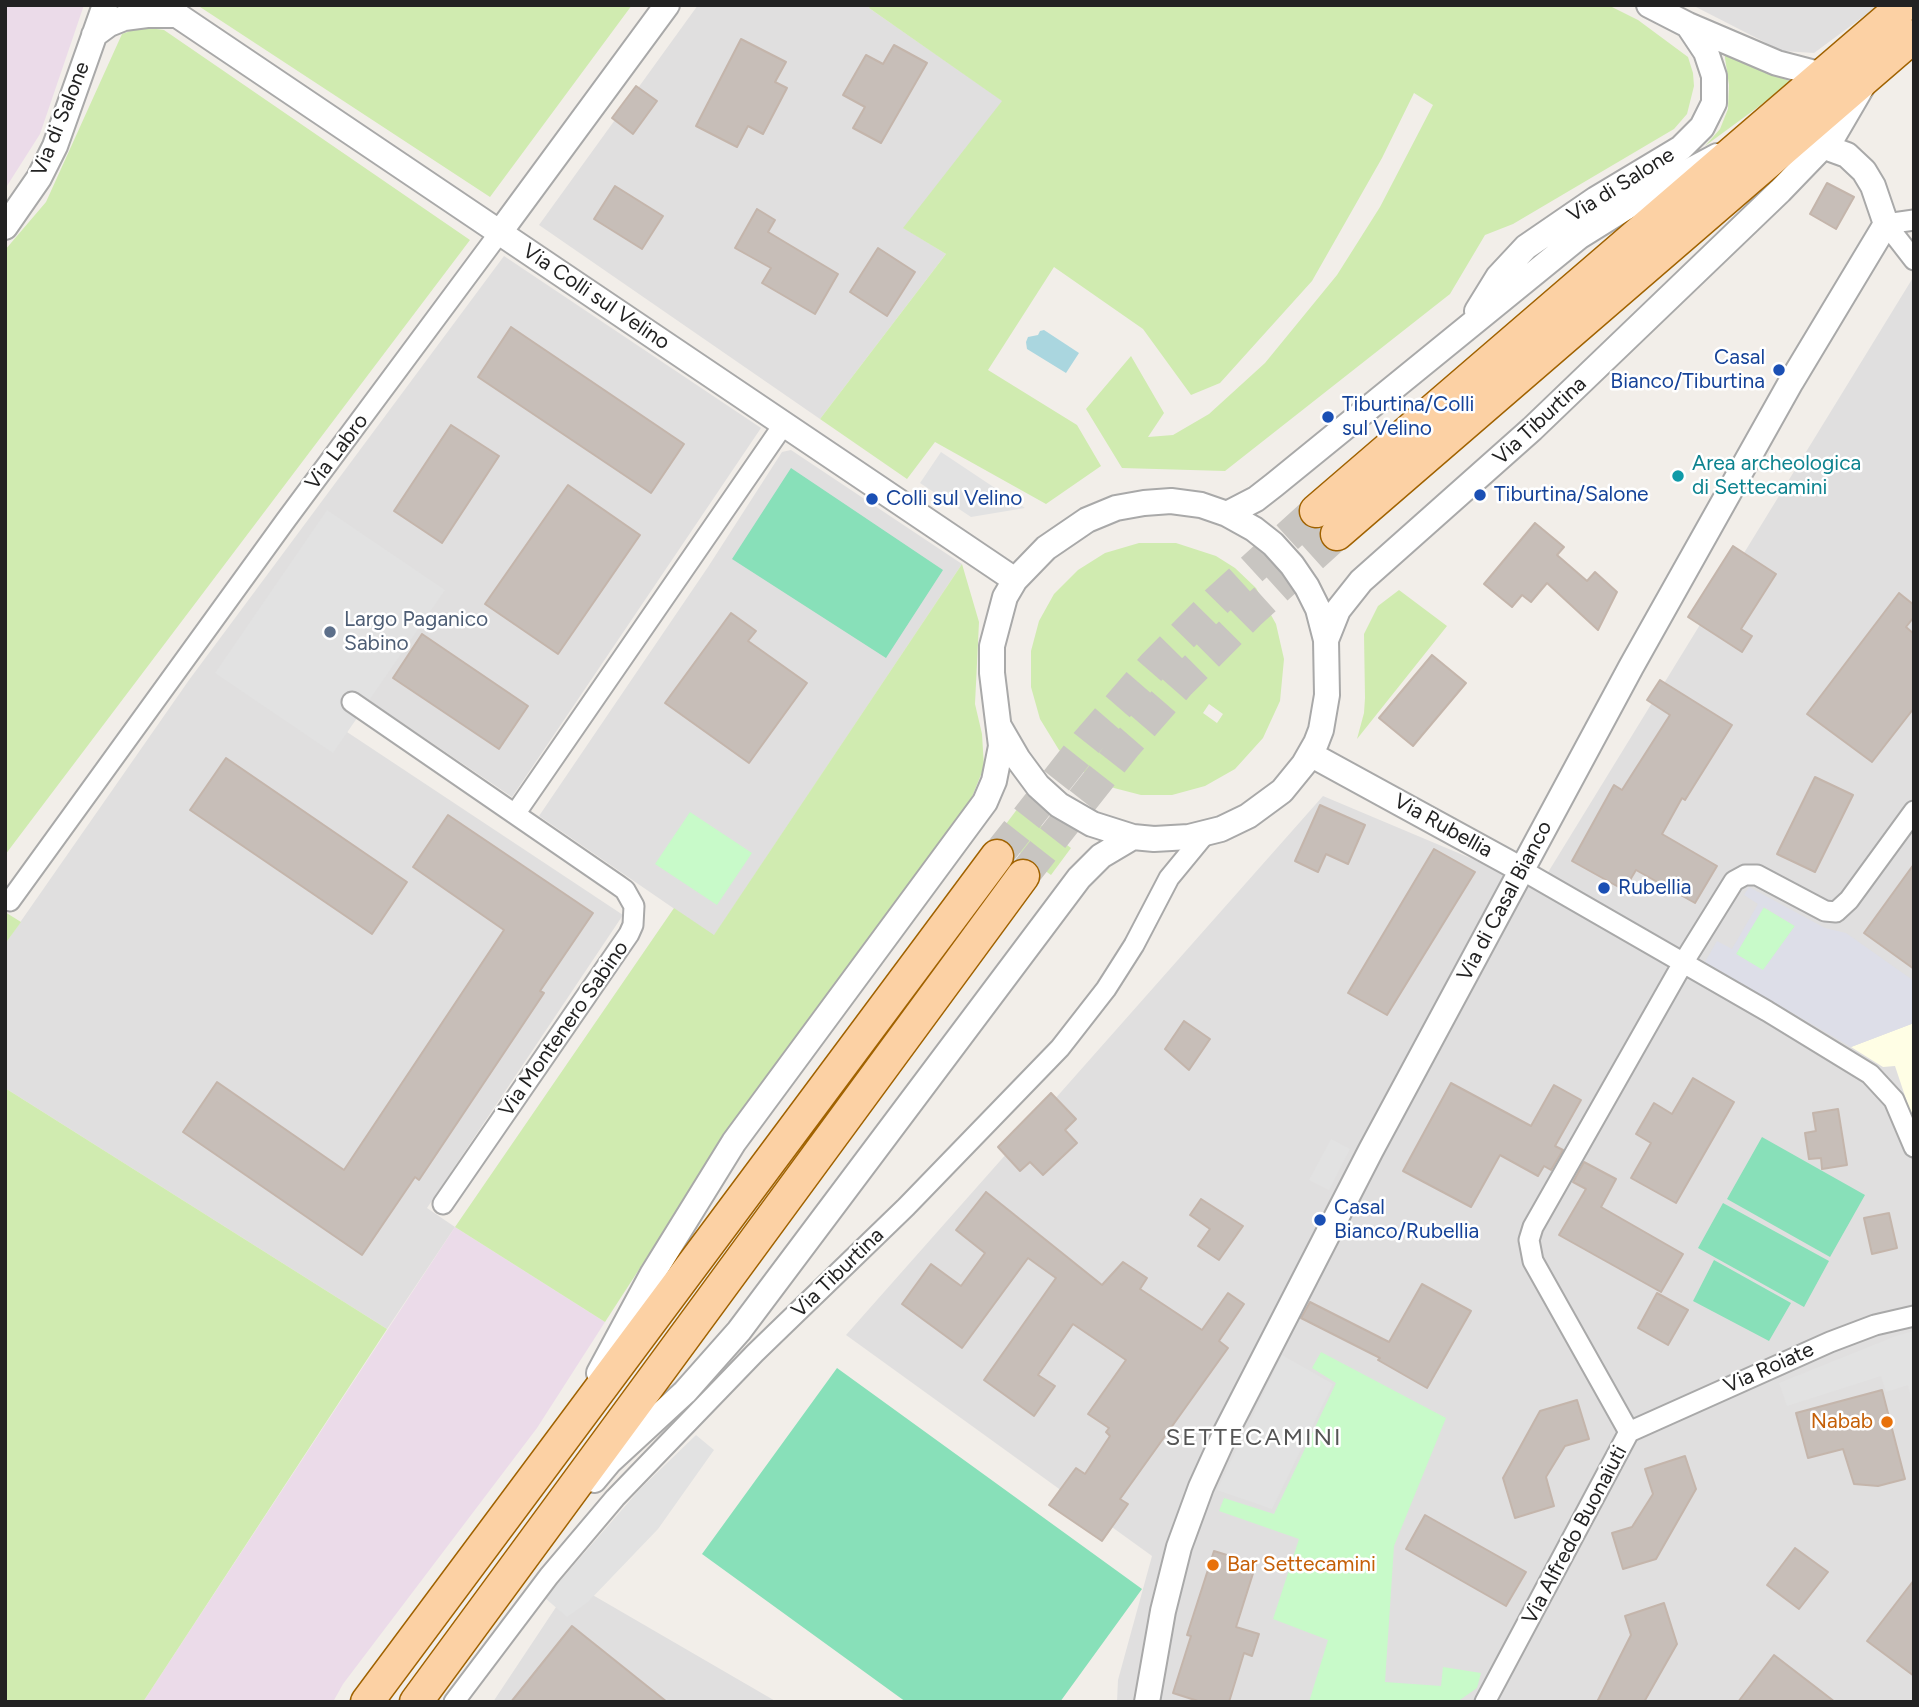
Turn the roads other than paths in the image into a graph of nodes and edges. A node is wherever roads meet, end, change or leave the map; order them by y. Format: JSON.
{"nodes":[{"id":1,"x":105,"y":5,"type":"edge"},
{"id":2,"x":667,"y":5,"type":"edge"},
{"id":3,"x":1649,"y":5,"type":"edge"},
{"id":4,"x":1904,"y":5,"type":"edge"},
{"id":5,"x":173,"y":10,"type":"edge"},
{"id":6,"x":1688,"y":25,"type":"junction"},
{"id":7,"x":94,"y":35,"type":"junction"},
{"id":8,"x":1914,"y":36,"type":"edge"},
{"id":9,"x":1823,"y":75,"type":"junction"},
{"id":10,"x":1868,"y":77,"type":"junction"},
{"id":11,"x":1743,"y":143,"type":"junction"},
{"id":12,"x":1825,"y":147,"type":"junction"},
{"id":13,"x":1914,"y":219,"type":"edge"},
{"id":14,"x":1886,"y":224,"type":"junction"},
{"id":15,"x":5,"y":227,"type":"edge"},
{"id":16,"x":500,"y":232,"type":"junction"},
{"id":17,"x":1914,"y":260,"type":"edge"},
{"id":18,"x":1468,"y":327,"type":"junction"},
{"id":19,"x":784,"y":424,"type":"junction"},
{"id":20,"x":1227,"y":514,"type":"junction"},
{"id":21,"x":1015,"y":580,"type":"junction"},
{"id":22,"x":1326,"y":640,"type":"junction"},
{"id":23,"x":352,"y":702,"type":"dead end"},
{"id":24,"x":1000,"y":728,"type":"junction"},
{"id":25,"x":1310,"y":754,"type":"junction"},
{"id":26,"x":1914,"y":811,"type":"edge"},
{"id":27,"x":515,"y":814,"type":"junction"},
{"id":28,"x":1206,"y":833,"type":"junction"},
{"id":29,"x":1133,"y":837,"type":"junction"},
{"id":30,"x":997,"y":856,"type":"tunnel mouth"},
{"id":31,"x":1522,"y":870,"type":"junction"},
{"id":32,"x":1023,"y":876,"type":"tunnel mouth"},
{"id":33,"x":10,"y":901,"type":"dead end"},
{"id":34,"x":1684,"y":963,"type":"junction"},
{"id":35,"x":1914,"y":1147,"type":"edge"},
{"id":36,"x":443,"y":1203,"type":"dead end"},
{"id":37,"x":1914,"y":1317,"type":"edge"},
{"id":38,"x":1629,"y":1432,"type":"junction"},
{"id":39,"x":568,"y":1434,"type":"junction"},
{"id":40,"x":473,"y":1623,"type":"junction"},
{"id":41,"x":1151,"y":1701,"type":"edge"},
{"id":42,"x":367,"y":1702,"type":"edge"},
{"id":43,"x":416,"y":1702,"type":"edge"},
{"id":44,"x":454,"y":1702,"type":"edge"},
{"id":45,"x":1485,"y":1702,"type":"edge"}],
"edges":[{"from":1,"to":7,"type":"street","name":"Via di Salone"},
{"from":2,"to":16,"type":"street","name":"Via Labro"},
{"from":3,"to":6,"type":"street"},
{"from":4,"to":9,"type":"main road","name":"Via Tiburtina"},
{"from":5,"to":7,"type":"street","name":"Via Colli sul Velino"},
{"from":5,"to":16,"type":"street","name":"Via Colli sul Velino"},
{"from":6,"to":9,"type":"street"},
{"from":6,"to":18,"type":"street","name":"Via di Salone"},
{"from":7,"to":15,"type":"street","name":"Via di Salone"},
{"from":8,"to":10,"type":"main road","name":"Via Tiburtina"},
{"from":9,"to":11,"type":"main road","name":"Via Tiburtina"},
{"from":10,"to":11,"type":"main road","name":"Via Tiburtina"},
{"from":10,"to":12,"type":"street","name":"Via Tiburtina"},
{"from":11,"to":18,"type":"street","name":"Via Tiburtina"},
{"from":12,"to":14,"type":"street"},
{"from":12,"to":22,"type":"street","name":"Via Tiburtina"},
{"from":13,"to":14,"type":"street"},
{"from":14,"to":17,"type":"street"},
{"from":14,"to":31,"type":"street","name":"Via di Casal Bianco"},
{"from":16,"to":19,"type":"street","name":"Via Colli sul Velino"},
{"from":16,"to":33,"type":"street","name":"Via Labro"},
{"from":18,"to":20,"type":"street","name":"Via Tiburtina"},
{"from":19,"to":21,"type":"street","name":"Via Colli sul Velino"},
{"from":19,"to":27,"type":"street"},
{"from":20,"to":21,"type":"street","name":"Via Tiburtina"},
{"from":20,"to":22,"type":"street","name":"Via Tiburtina"},
{"from":21,"to":24,"type":"street","name":"Via Tiburtina"},
{"from":22,"to":25,"type":"street","name":"Via Tiburtina"},
{"from":23,"to":27,"type":"street","name":"Via Montenero Sabino"},
{"from":24,"to":29,"type":"street","name":"Via Tiburtina"},
{"from":24,"to":39,"type":"street","name":"Via Tiburtina"},
{"from":25,"to":28,"type":"street","name":"Via Tiburtina"},
{"from":25,"to":31,"type":"street","name":"Via Rubellia"},
{"from":26,"to":34,"type":"street","name":"Via Alfredo Buonaiuti"},
{"from":27,"to":36,"type":"street","name":"Via Montenero Sabino"},
{"from":28,"to":29,"type":"street","name":"Via Tiburtina"},
{"from":28,"to":44,"type":"street","name":"Via Tiburtina"},
{"from":29,"to":40,"type":"street","name":"Via Tiburtina"},
{"from":30,"to":39,"type":"main road","name":"Via Tiburtina"},
{"from":31,"to":34,"type":"street","name":"Via Rubellia"},
{"from":31,"to":41,"type":"street","name":"Via di Casal Bianco"},
{"from":32,"to":40,"type":"main road","name":"Via Tiburtina"},
{"from":34,"to":35,"type":"street","name":"Via Rubellia"},
{"from":34,"to":38,"type":"street","name":"Via Alfredo Buonaiuti"},
{"from":37,"to":38,"type":"street","name":"Via Roiate"},
{"from":38,"to":45,"type":"street","name":"Via Alfredo Buonaiuti"},
{"from":39,"to":42,"type":"main road","name":"Via Tiburtina"},
{"from":40,"to":43,"type":"main road","name":"Via Tiburtina"}]}
